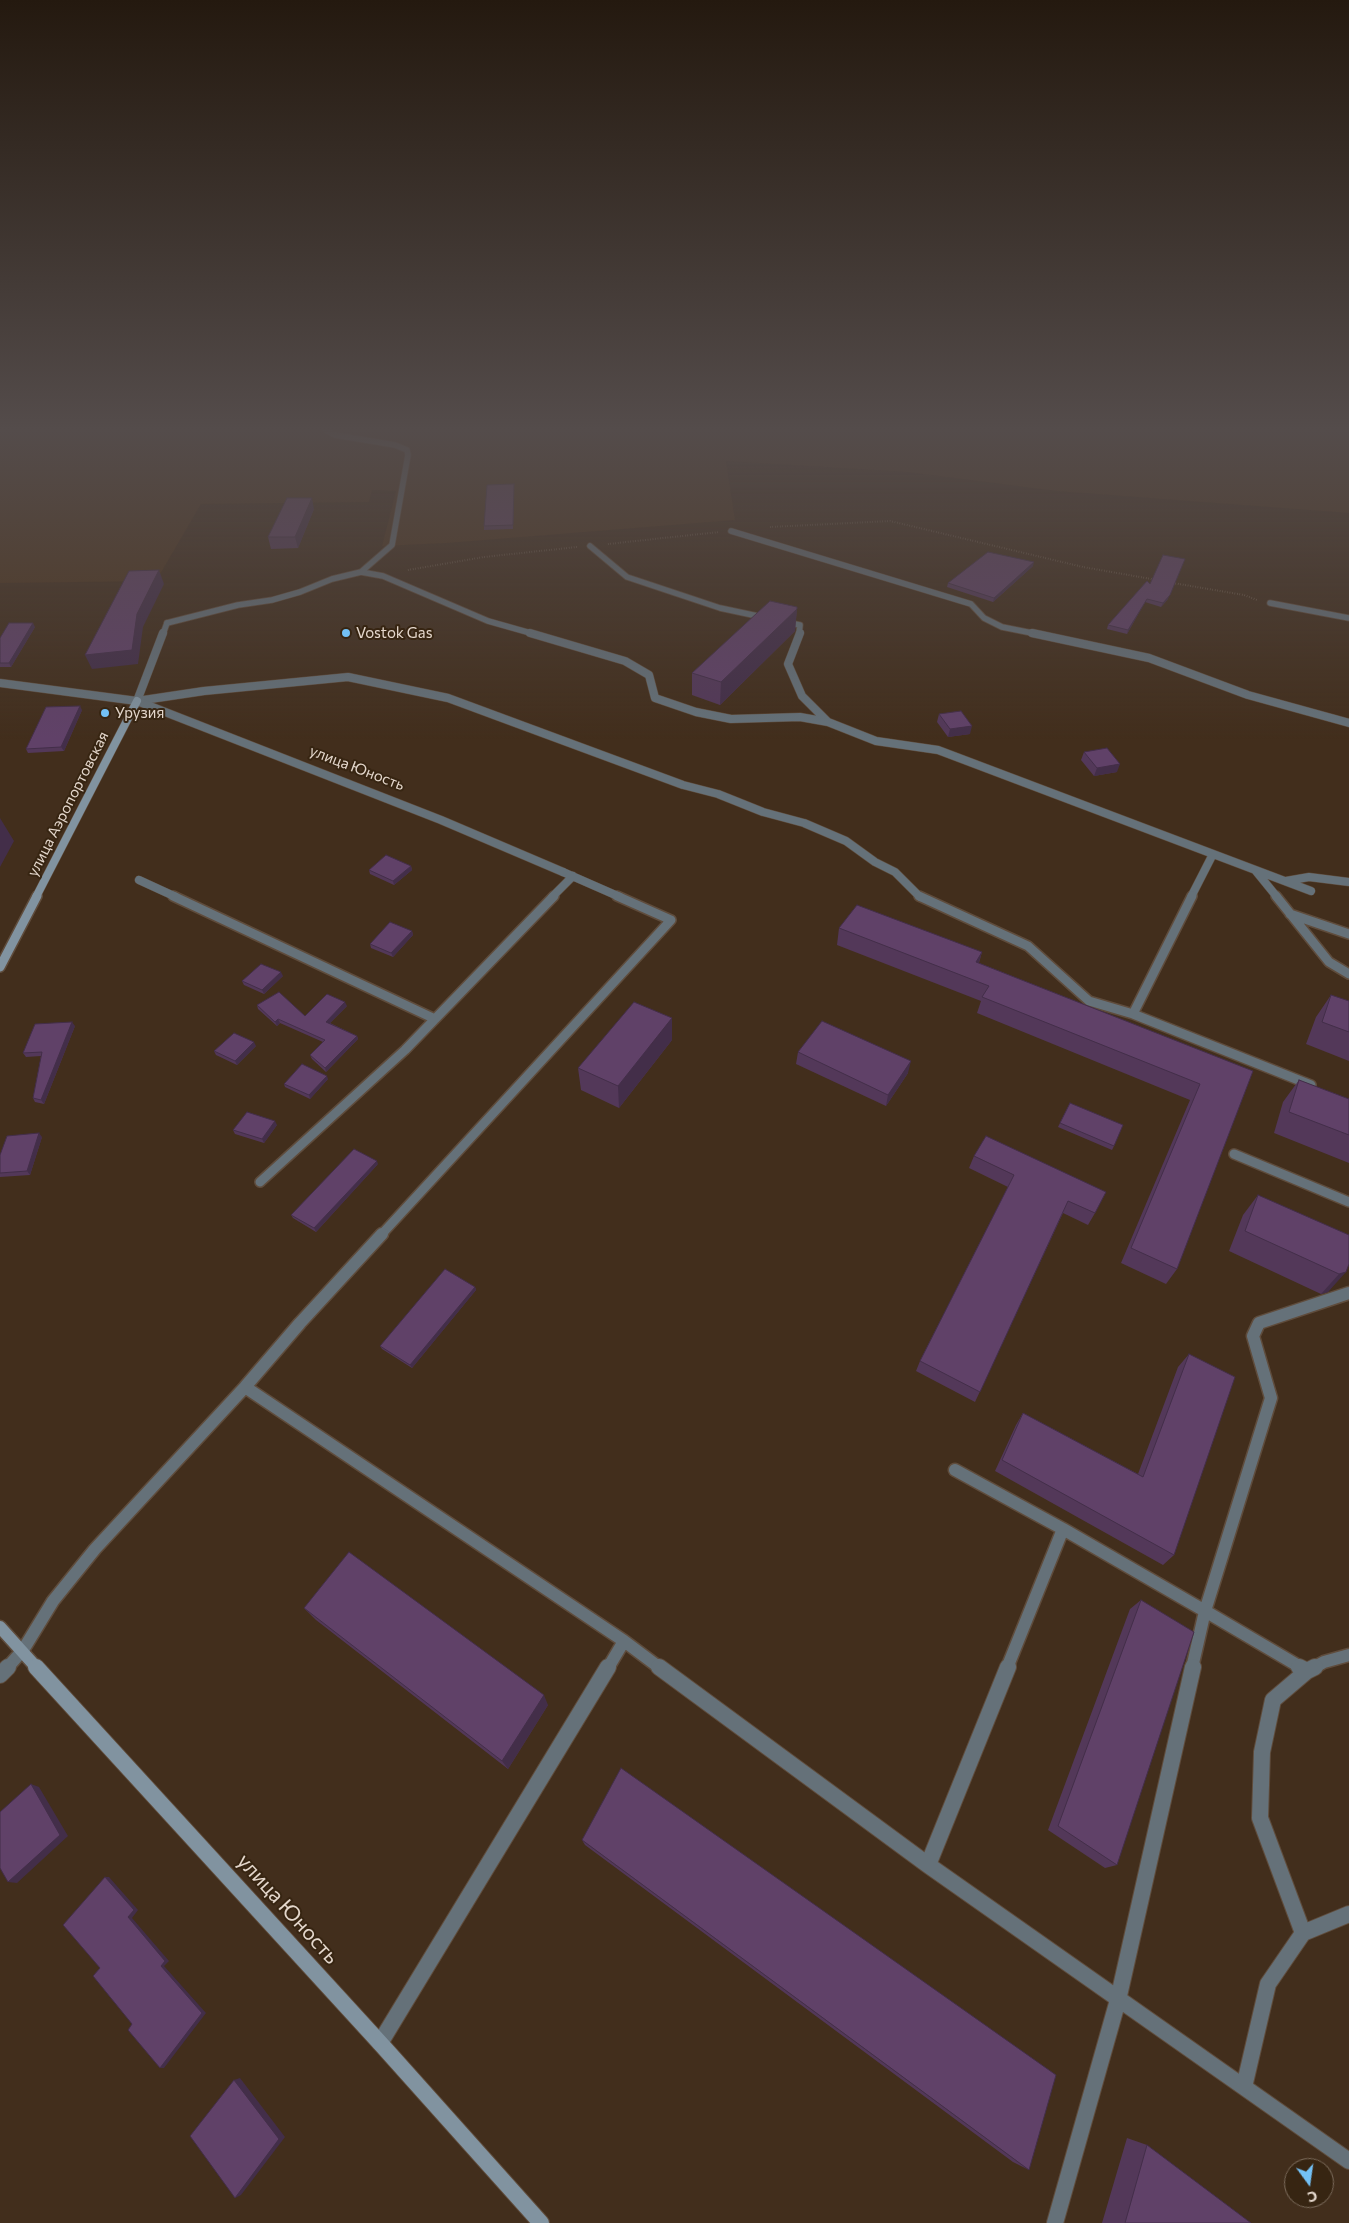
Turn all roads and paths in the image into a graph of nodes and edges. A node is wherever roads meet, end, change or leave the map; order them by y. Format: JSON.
{"nodes":[{"id":1,"x":394,"y":533,"type":"edge"},
{"id":2,"x":737,"y":533,"type":"edge"},
{"id":3,"x":590,"y":546,"type":"dead end"},
{"id":4,"x":361,"y":572,"type":"junction"},
{"id":5,"x":1270,"y":604,"type":"dead end"},
{"id":6,"x":1349,"y":618,"type":"edge"},
{"id":7,"x":0,"y":683,"type":"edge"},
{"id":8,"x":137,"y":701,"type":"junction"},
{"id":9,"x":828,"y":722,"type":"junction"},
{"id":10,"x":1349,"y":723,"type":"edge"},
{"id":11,"x":1213,"y":854,"type":"junction"},
{"id":12,"x":1254,"y":870,"type":"junction"},
{"id":13,"x":568,"y":874,"type":"junction"},
{"id":14,"x":139,"y":880,"type":"dead end"},
{"id":15,"x":1286,"y":881,"type":"junction"},
{"id":16,"x":1349,"y":882,"type":"edge"},
{"id":17,"x":1311,"y":891,"type":"dead end"},
{"id":18,"x":1289,"y":913,"type":"junction"},
{"id":19,"x":1349,"y":934,"type":"edge"},
{"id":20,"x":0,"y":967,"type":"edge"},
{"id":21,"x":1349,"y":974,"type":"edge"},
{"id":22,"x":1133,"y":1014,"type":"junction"},
{"id":23,"x":435,"y":1019,"type":"junction"},
{"id":24,"x":1322,"y":1090,"type":"edge"},
{"id":25,"x":1234,"y":1154,"type":"dead end"},
{"id":26,"x":260,"y":1182,"type":"dead end"},
{"id":27,"x":1349,"y":1202,"type":"edge"},
{"id":28,"x":1349,"y":1293,"type":"edge"},
{"id":29,"x":245,"y":1386,"type":"junction"},
{"id":30,"x":955,"y":1470,"type":"dead end"},
{"id":31,"x":1063,"y":1530,"type":"junction"},
{"id":32,"x":1205,"y":1611,"type":"junction"},
{"id":33,"x":0,"y":1627,"type":"edge"},
{"id":34,"x":624,"y":1641,"type":"junction"},
{"id":35,"x":23,"y":1650,"type":"junction"},
{"id":36,"x":1349,"y":1655,"type":"edge"},
{"id":37,"x":1307,"y":1671,"type":"junction"},
{"id":38,"x":0,"y":1675,"type":"edge"},
{"id":39,"x":928,"y":1865,"type":"junction"},
{"id":40,"x":1349,"y":1914,"type":"edge"},
{"id":41,"x":1303,"y":1933,"type":"junction"},
{"id":42,"x":1118,"y":2000,"type":"junction"},
{"id":43,"x":380,"y":2043,"type":"junction"},
{"id":44,"x":1244,"y":2087,"type":"junction"},
{"id":45,"x":1349,"y":2161,"type":"edge"},
{"id":46,"x":541,"y":2223,"type":"edge"},
{"id":47,"x":1054,"y":2223,"type":"edge"}],
"edges":[{"from":1,"to":4,"type":"street"},
{"from":2,"to":10,"type":"street"},
{"from":3,"to":9,"type":"street"},
{"from":4,"to":8,"type":"street","name":"улица Аэропортовская"},
{"from":4,"to":9,"type":"street"},
{"from":5,"to":6,"type":"street"},
{"from":7,"to":8,"type":"street"},
{"from":8,"to":13,"type":"street","name":"улица Юность"},
{"from":8,"to":20,"type":"street","name":"улица Аэропортовская"},
{"from":8,"to":22,"type":"street"},
{"from":9,"to":11,"type":"street"},
{"from":11,"to":12,"type":"street"},
{"from":11,"to":22,"type":"street"},
{"from":12,"to":15,"type":"street"},
{"from":12,"to":18,"type":"street"},
{"from":13,"to":23,"type":"street"},
{"from":13,"to":29,"type":"street","name":"улица Юность"},
{"from":14,"to":23,"type":"street"},
{"from":15,"to":16,"type":"street"},
{"from":15,"to":17,"type":"street"},
{"from":18,"to":19,"type":"street"},
{"from":18,"to":21,"type":"street"},
{"from":22,"to":24,"type":"street"},
{"from":23,"to":26,"type":"street"},
{"from":25,"to":27,"type":"street"},
{"from":28,"to":32,"type":"street"},
{"from":29,"to":34,"type":"street"},
{"from":29,"to":35,"type":"street"},
{"from":30,"to":31,"type":"street"},
{"from":31,"to":32,"type":"street"},
{"from":31,"to":39,"type":"street"},
{"from":32,"to":37,"type":"street"},
{"from":32,"to":42,"type":"street"},
{"from":33,"to":35,"type":"street","name":"улица Юность"},
{"from":34,"to":39,"type":"street"},
{"from":34,"to":43,"type":"street"},
{"from":35,"to":38,"type":"street"},
{"from":35,"to":43,"type":"street","name":"улица Юность"},
{"from":36,"to":37,"type":"street"},
{"from":37,"to":41,"type":"street"},
{"from":39,"to":42,"type":"street"},
{"from":40,"to":41,"type":"street"},
{"from":41,"to":44,"type":"street"},
{"from":42,"to":44,"type":"street"},
{"from":42,"to":47,"type":"street"},
{"from":43,"to":46,"type":"street","name":"улица Юность"},
{"from":44,"to":45,"type":"street"}]}
